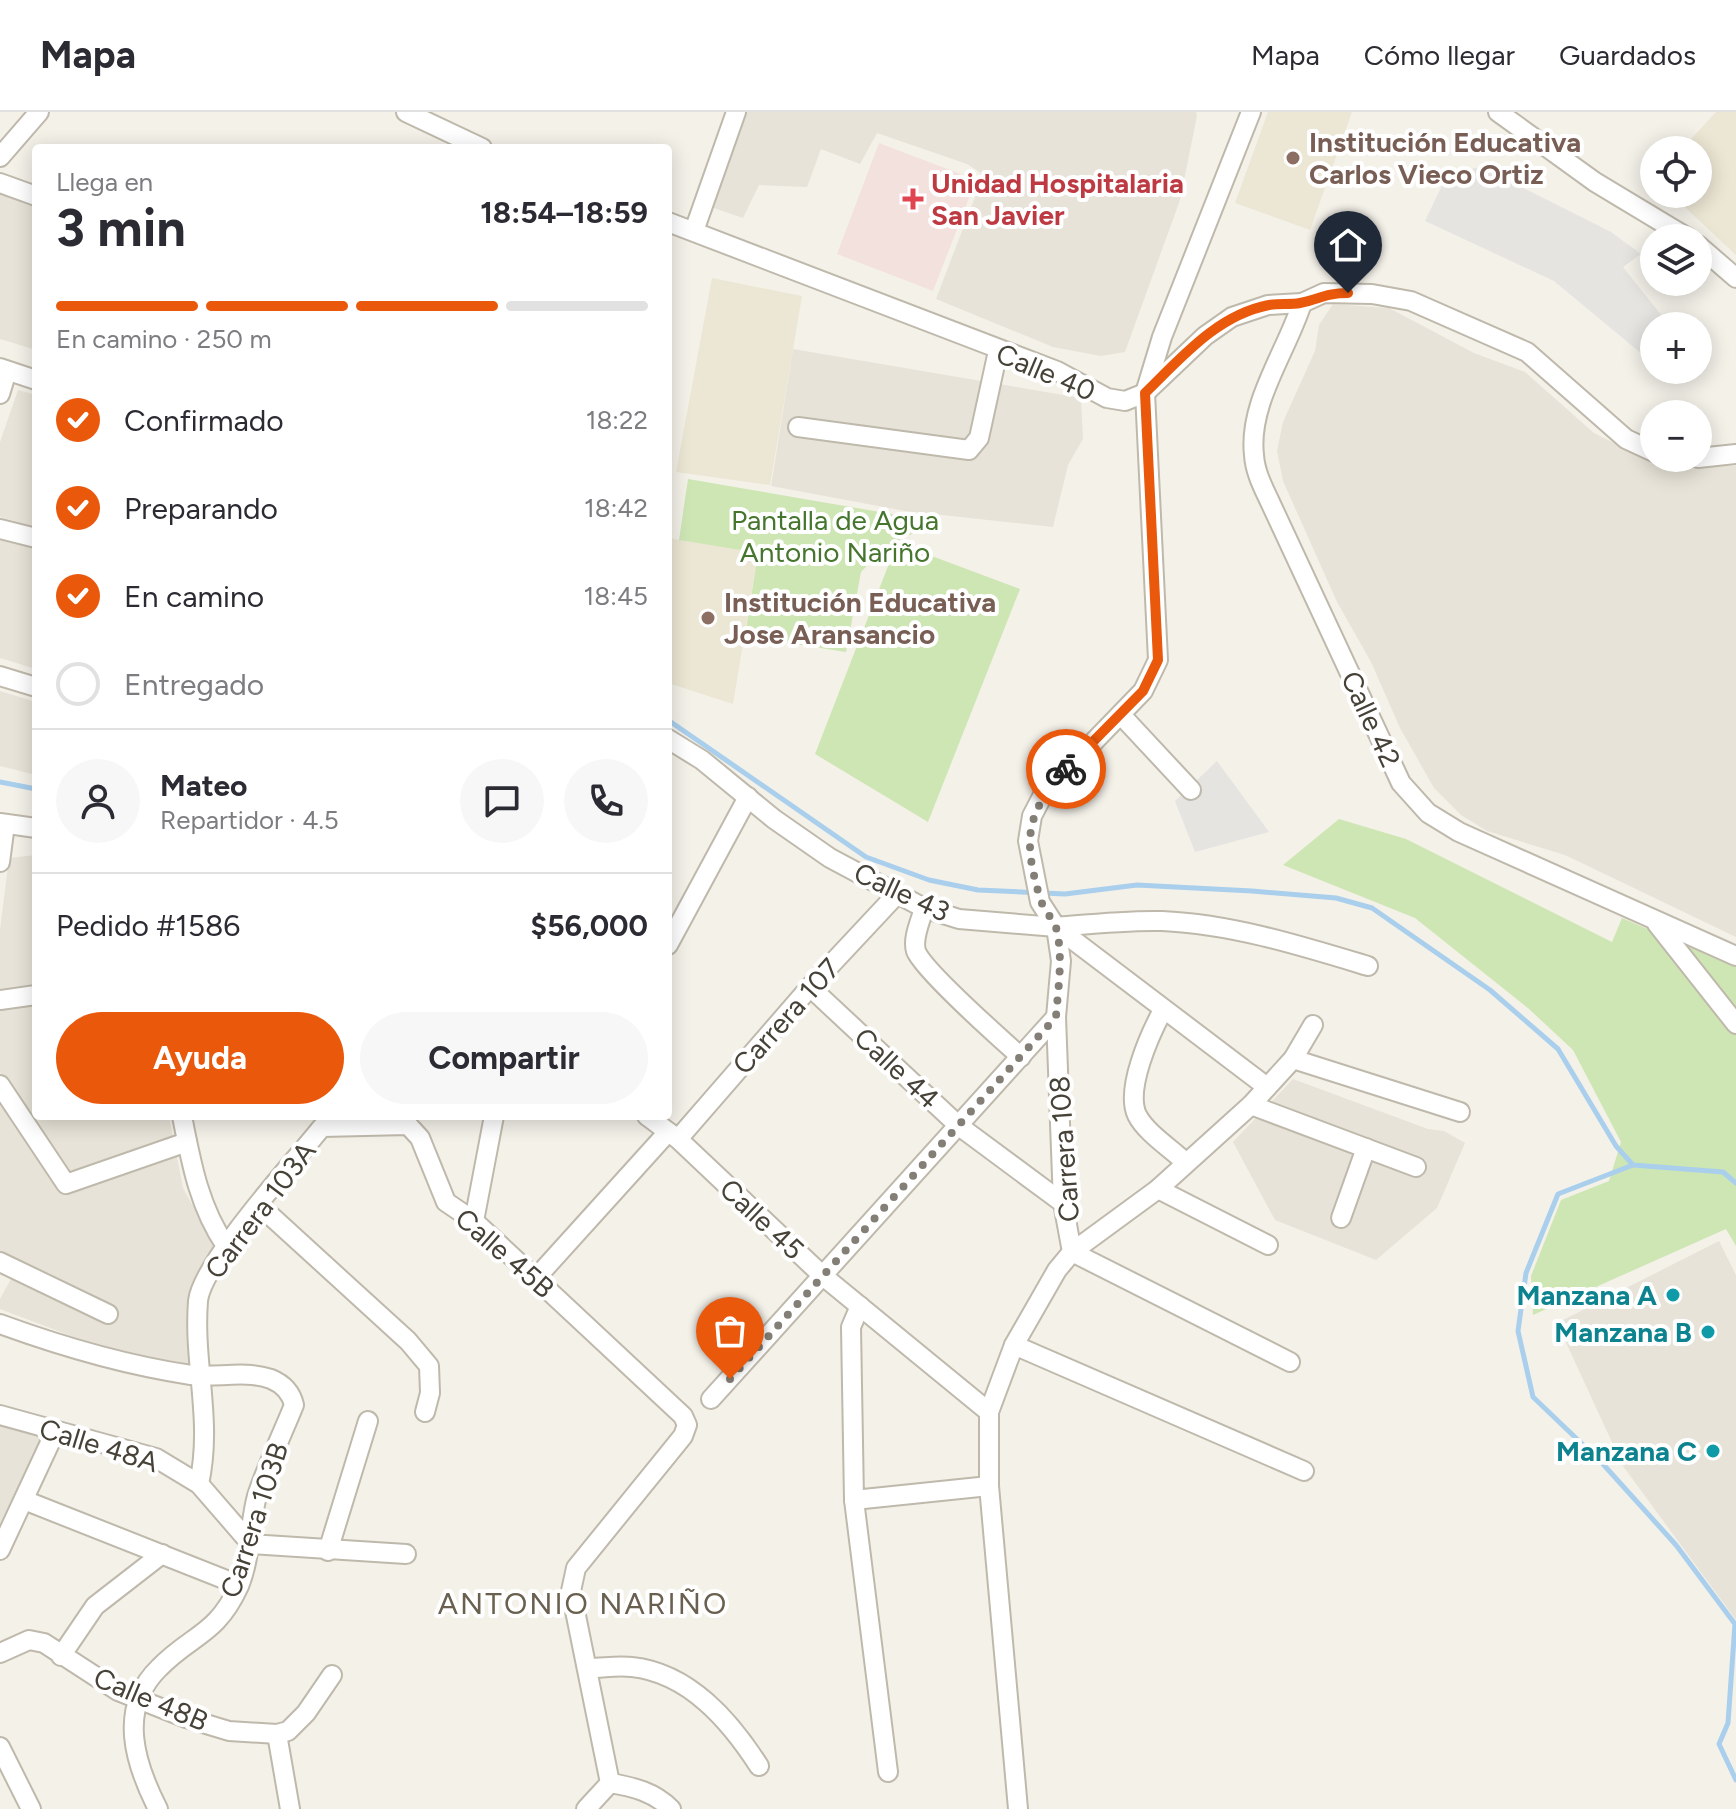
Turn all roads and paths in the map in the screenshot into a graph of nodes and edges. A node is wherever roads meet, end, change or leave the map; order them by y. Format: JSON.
{"nodes":[{"id":1,"x":39,"y":112,"type":"edge"},
{"id":2,"x":406,"y":112,"type":"edge"},
{"id":3,"x":736,"y":112,"type":"edge"},
{"id":4,"x":1251,"y":112,"type":"edge"},
{"id":5,"x":1498,"y":112,"type":"edge"},
{"id":6,"x":474,"y":144,"type":"edge"},
{"id":7,"x":0,"y":157,"type":"edge"},
{"id":8,"x":0,"y":183,"type":"edge"},
{"id":9,"x":32,"y":195,"type":"edge"},
{"id":10,"x":672,"y":223,"type":"edge"},
{"id":11,"x":1665,"y":224,"type":"edge"},
{"id":12,"x":694,"y":231,"type":"junction"},
{"id":13,"x":1712,"y":257,"type":"edge"},
{"id":14,"x":1736,"y":278,"type":"edge"},
{"id":15,"x":1302,"y":303,"type":"junction"},
{"id":16,"x":998,"y":351,"type":"junction"},
{"id":17,"x":4,"y":370,"type":"edge"},
{"id":18,"x":32,"y":379,"type":"edge"},
{"id":19,"x":1145,"y":393,"type":"junction"},
{"id":20,"x":0,"y":394,"type":"edge"},
{"id":21,"x":798,"y":427,"type":"dead end"},
{"id":22,"x":1640,"y":446,"type":"edge"},
{"id":23,"x":1736,"y":454,"type":"edge"},
{"id":24,"x":1712,"y":457,"type":"edge"},
{"id":25,"x":0,"y":529,"type":"edge"},
{"id":26,"x":32,"y":537,"type":"edge"},
{"id":27,"x":0,"y":676,"type":"edge"},
{"id":28,"x":32,"y":686,"type":"edge"},
{"id":29,"x":1122,"y":716,"type":"junction"},
{"id":30,"x":672,"y":741,"type":"edge"},
{"id":31,"x":1191,"y":790,"type":"dead end"},
{"id":32,"x":748,"y":797,"type":"junction"},
{"id":33,"x":3,"y":823,"type":"edge"},
{"id":34,"x":32,"y":827,"type":"edge"},
{"id":35,"x":0,"y":862,"type":"edge"},
{"id":36,"x":897,"y":894,"type":"junction"},
{"id":37,"x":924,"y":908,"type":"junction"},
{"id":38,"x":675,"y":916,"type":"edge"},
{"id":39,"x":1655,"y":922,"type":"junction"},
{"id":40,"x":1056,"y":927,"type":"junction"},
{"id":41,"x":1736,"y":956,"type":"edge"},
{"id":42,"x":1368,"y":966,"type":"dead end"},
{"id":43,"x":810,"y":987,"type":"junction"},
{"id":44,"x":32,"y":996,"type":"edge"},
{"id":45,"x":0,"y":1000,"type":"edge"},
{"id":46,"x":1163,"y":1010,"type":"junction"},
{"id":47,"x":1056,"y":1017,"type":"junction"},
{"id":48,"x":1736,"y":1024,"type":"edge"},
{"id":49,"x":1313,"y":1025,"type":"dead end"},
{"id":50,"x":1021,"y":1057,"type":"junction"},
{"id":51,"x":1293,"y":1059,"type":"junction"},
{"id":52,"x":0,"y":1085,"type":"edge"},
{"id":53,"x":1267,"y":1087,"type":"junction"},
{"id":54,"x":1251,"y":1105,"type":"junction"},
{"id":55,"x":1460,"y":1112,"type":"dead end"},
{"id":56,"x":183,"y":1120,"type":"edge"},
{"id":57,"x":493,"y":1120,"type":"edge"},
{"id":58,"x":652,"y":1120,"type":"edge"},
{"id":59,"x":959,"y":1126,"type":"junction"},
{"id":60,"x":322,"y":1127,"type":"joint"},
{"id":61,"x":673,"y":1136,"type":"junction"},
{"id":62,"x":187,"y":1142,"type":"junction"},
{"id":63,"x":1366,"y":1148,"type":"junction"},
{"id":64,"x":1186,"y":1163,"type":"junction"},
{"id":65,"x":1416,"y":1167,"type":"dead end"},
{"id":66,"x":1158,"y":1189,"type":"junction"},
{"id":67,"x":1063,"y":1203,"type":"junction"},
{"id":68,"x":260,"y":1206,"type":"junction"},
{"id":69,"x":1341,"y":1218,"type":"dead end"},
{"id":70,"x":474,"y":1221,"type":"junction"},
{"id":71,"x":1268,"y":1245,"type":"dead end"},
{"id":72,"x":226,"y":1246,"type":"junction"},
{"id":73,"x":1072,"y":1252,"type":"junction"},
{"id":74,"x":3,"y":1271,"type":"edge"},
{"id":75,"x":823,"y":1276,"type":"junction"},
{"id":76,"x":536,"y":1278,"type":"junction"},
{"id":77,"x":860,"y":1306,"type":"junction"},
{"id":78,"x":108,"y":1314,"type":"dead end"},
{"id":79,"x":0,"y":1324,"type":"edge"},
{"id":80,"x":1014,"y":1345,"type":"junction"},
{"id":81,"x":1290,"y":1362,"type":"dead end"},
{"id":82,"x":201,"y":1376,"type":"junction"},
{"id":83,"x":711,"y":1399,"type":"dead end"},
{"id":84,"x":425,"y":1412,"type":"dead end"},
{"id":85,"x":989,"y":1412,"type":"junction"},
{"id":86,"x":0,"y":1415,"type":"edge"},
{"id":87,"x":368,"y":1421,"type":"dead end"},
{"id":88,"x":55,"y":1432,"type":"junction"},
{"id":89,"x":1304,"y":1471,"type":"dead end"},
{"id":90,"x":199,"y":1484,"type":"junction"},
{"id":91,"x":989,"y":1486,"type":"junction"},
{"id":92,"x":24,"y":1500,"type":"junction"},
{"id":93,"x":854,"y":1500,"type":"junction"},
{"id":94,"x":251,"y":1544,"type":"junction"},
{"id":95,"x":0,"y":1550,"type":"edge"},
{"id":96,"x":328,"y":1551,"type":"junction"},
{"id":97,"x":162,"y":1554,"type":"junction"},
{"id":98,"x":406,"y":1554,"type":"dead end"},
{"id":99,"x":239,"y":1585,"type":"junction"},
{"id":100,"x":0,"y":1653,"type":"edge"},
{"id":101,"x":61,"y":1656,"type":"junction"},
{"id":102,"x":589,"y":1668,"type":"junction"},
{"id":103,"x":332,"y":1675,"type":"dead end"},
{"id":104,"x":139,"y":1696,"type":"junction"},
{"id":105,"x":277,"y":1734,"type":"junction"},
{"id":106,"x":2,"y":1756,"type":"edge"},
{"id":107,"x":759,"y":1766,"type":"dead end"},
{"id":108,"x":888,"y":1772,"type":"dead end"},
{"id":109,"x":610,"y":1783,"type":"junction"},
{"id":110,"x":31,"y":1809,"type":"edge"},
{"id":111,"x":158,"y":1809,"type":"edge"},
{"id":112,"x":290,"y":1809,"type":"edge"},
{"id":113,"x":586,"y":1809,"type":"edge"},
{"id":114,"x":671,"y":1809,"type":"edge"},
{"id":115,"x":1018,"y":1809,"type":"edge"}],
"edges":[{"from":1,"to":7,"type":"street"},
{"from":2,"to":6,"type":"street"},
{"from":3,"to":12,"type":"street"},
{"from":4,"to":19,"type":"street","name":"Carrera 108"},
{"from":5,"to":11,"type":"street"},
{"from":8,"to":9,"type":"street"},
{"from":10,"to":12,"type":"street","name":"Calle 40"},
{"from":12,"to":16,"type":"street","name":"Calle 40"},
{"from":13,"to":14,"type":"street"},
{"from":15,"to":19,"type":"street"},
{"from":15,"to":22,"type":"street"},
{"from":15,"to":39,"type":"street","name":"Calle 42"},
{"from":16,"to":19,"type":"street","name":"Calle 40"},
{"from":16,"to":21,"type":"street"},
{"from":17,"to":18,"type":"street"},
{"from":17,"to":20,"type":"street"},
{"from":19,"to":29,"type":"street","name":"Carrera 108"},
{"from":23,"to":24,"type":"street"},
{"from":25,"to":26,"type":"street"},
{"from":27,"to":28,"type":"street"},
{"from":29,"to":31,"type":"street"},
{"from":29,"to":40,"type":"street","name":"Carrera 108"},
{"from":30,"to":32,"type":"street","name":"Calle 43"},
{"from":32,"to":36,"type":"street","name":"Calle 43"},
{"from":32,"to":38,"type":"street"},
{"from":33,"to":34,"type":"street"},
{"from":33,"to":35,"type":"street"},
{"from":36,"to":37,"type":"street","name":"Calle 43"},
{"from":36,"to":43,"type":"street","name":"Carrera 107"},
{"from":37,"to":40,"type":"street","name":"Calle 43"},
{"from":37,"to":50,"type":"street"},
{"from":39,"to":41,"type":"street","name":"Calle 42"},
{"from":39,"to":48,"type":"street"},
{"from":40,"to":42,"type":"street","name":"Calle 43"},
{"from":40,"to":46,"type":"street"},
{"from":40,"to":47,"type":"street","name":"Carrera 108"},
{"from":43,"to":59,"type":"street","name":"Calle 44"},
{"from":43,"to":61,"type":"street","name":"Carrera 107"},
{"from":44,"to":45,"type":"street"},
{"from":46,"to":53,"type":"street"},
{"from":46,"to":64,"type":"street"},
{"from":47,"to":50,"type":"street"},
{"from":47,"to":67,"type":"street","name":"Carrera 108"},
{"from":49,"to":51,"type":"street","name":"Carrera 108"},
{"from":50,"to":59,"type":"street"},
{"from":51,"to":53,"type":"street","name":"Carrera 108"},
{"from":51,"to":55,"type":"street"},
{"from":52,"to":62,"type":"street"},
{"from":53,"to":54,"type":"street","name":"Carrera 108"},
{"from":54,"to":63,"type":"street"},
{"from":54,"to":64,"type":"street","name":"Carrera 108"},
{"from":56,"to":62,"type":"street"},
{"from":57,"to":70,"type":"street"},
{"from":58,"to":61,"type":"street","name":"Calle 45"},
{"from":59,"to":67,"type":"street","name":"Calle 44"},
{"from":59,"to":75,"type":"street"},
{"from":60,"to":68,"type":"street","name":"Carrera 103A"},
{"from":60,"to":70,"type":"street","name":"Calle 45B"},
{"from":61,"to":75,"type":"street","name":"Calle 45"},
{"from":61,"to":76,"type":"street","name":"Carrera 107"},
{"from":62,"to":72,"type":"street"},
{"from":63,"to":65,"type":"street"},
{"from":63,"to":69,"type":"street"},
{"from":64,"to":66,"type":"street","name":"Carrera 108"},
{"from":66,"to":71,"type":"street"},
{"from":66,"to":73,"type":"street","name":"Carrera 108"},
{"from":67,"to":73,"type":"street","name":"Carrera 108"},
{"from":68,"to":72,"type":"street","name":"Carrera 103A"},
{"from":68,"to":84,"type":"street"},
{"from":70,"to":76,"type":"street","name":"Calle 45B"},
{"from":72,"to":82,"type":"street","name":"Carrera 103A"},
{"from":73,"to":80,"type":"street","name":"Carrera 108"},
{"from":73,"to":81,"type":"street"},
{"from":74,"to":78,"type":"street"},
{"from":75,"to":77,"type":"street","name":"Calle 45"},
{"from":75,"to":83,"type":"street"},
{"from":76,"to":102,"type":"street","name":"Calle 45B"},
{"from":77,"to":85,"type":"street","name":"Calle 45"},
{"from":77,"to":93,"type":"street"},
{"from":79,"to":82,"type":"street"},
{"from":80,"to":85,"type":"street","name":"Carrera 108"},
{"from":80,"to":89,"type":"street"},
{"from":82,"to":90,"type":"street","name":"Carrera 103A"},
{"from":82,"to":94,"type":"street","name":"Carrera 103B"},
{"from":85,"to":91,"type":"street","name":"Carrera 108"},
{"from":86,"to":88,"type":"street","name":"Calle 48A"},
{"from":87,"to":96,"type":"street"},
{"from":88,"to":90,"type":"street","name":"Calle 48A"},
{"from":88,"to":92,"type":"street"},
{"from":90,"to":94,"type":"street","name":"Calle 48A"},
{"from":91,"to":93,"type":"street"},
{"from":91,"to":115,"type":"street","name":"Carrera 108"},
{"from":92,"to":95,"type":"street"},
{"from":92,"to":97,"type":"street"},
{"from":93,"to":108,"type":"street"},
{"from":94,"to":96,"type":"street"},
{"from":94,"to":99,"type":"street","name":"Carrera 103B"},
{"from":96,"to":98,"type":"street"},
{"from":97,"to":99,"type":"street"},
{"from":97,"to":101,"type":"street"},
{"from":99,"to":104,"type":"street","name":"Carrera 103B"},
{"from":100,"to":101,"type":"street","name":"Calle 48B"},
{"from":101,"to":104,"type":"street","name":"Calle 48B"},
{"from":102,"to":107,"type":"street"},
{"from":102,"to":109,"type":"street"},
{"from":103,"to":105,"type":"street"},
{"from":104,"to":105,"type":"street","name":"Calle 48B"},
{"from":104,"to":111,"type":"street"},
{"from":105,"to":112,"type":"street"},
{"from":106,"to":110,"type":"street"},
{"from":109,"to":113,"type":"street"},
{"from":109,"to":114,"type":"street"}]}
